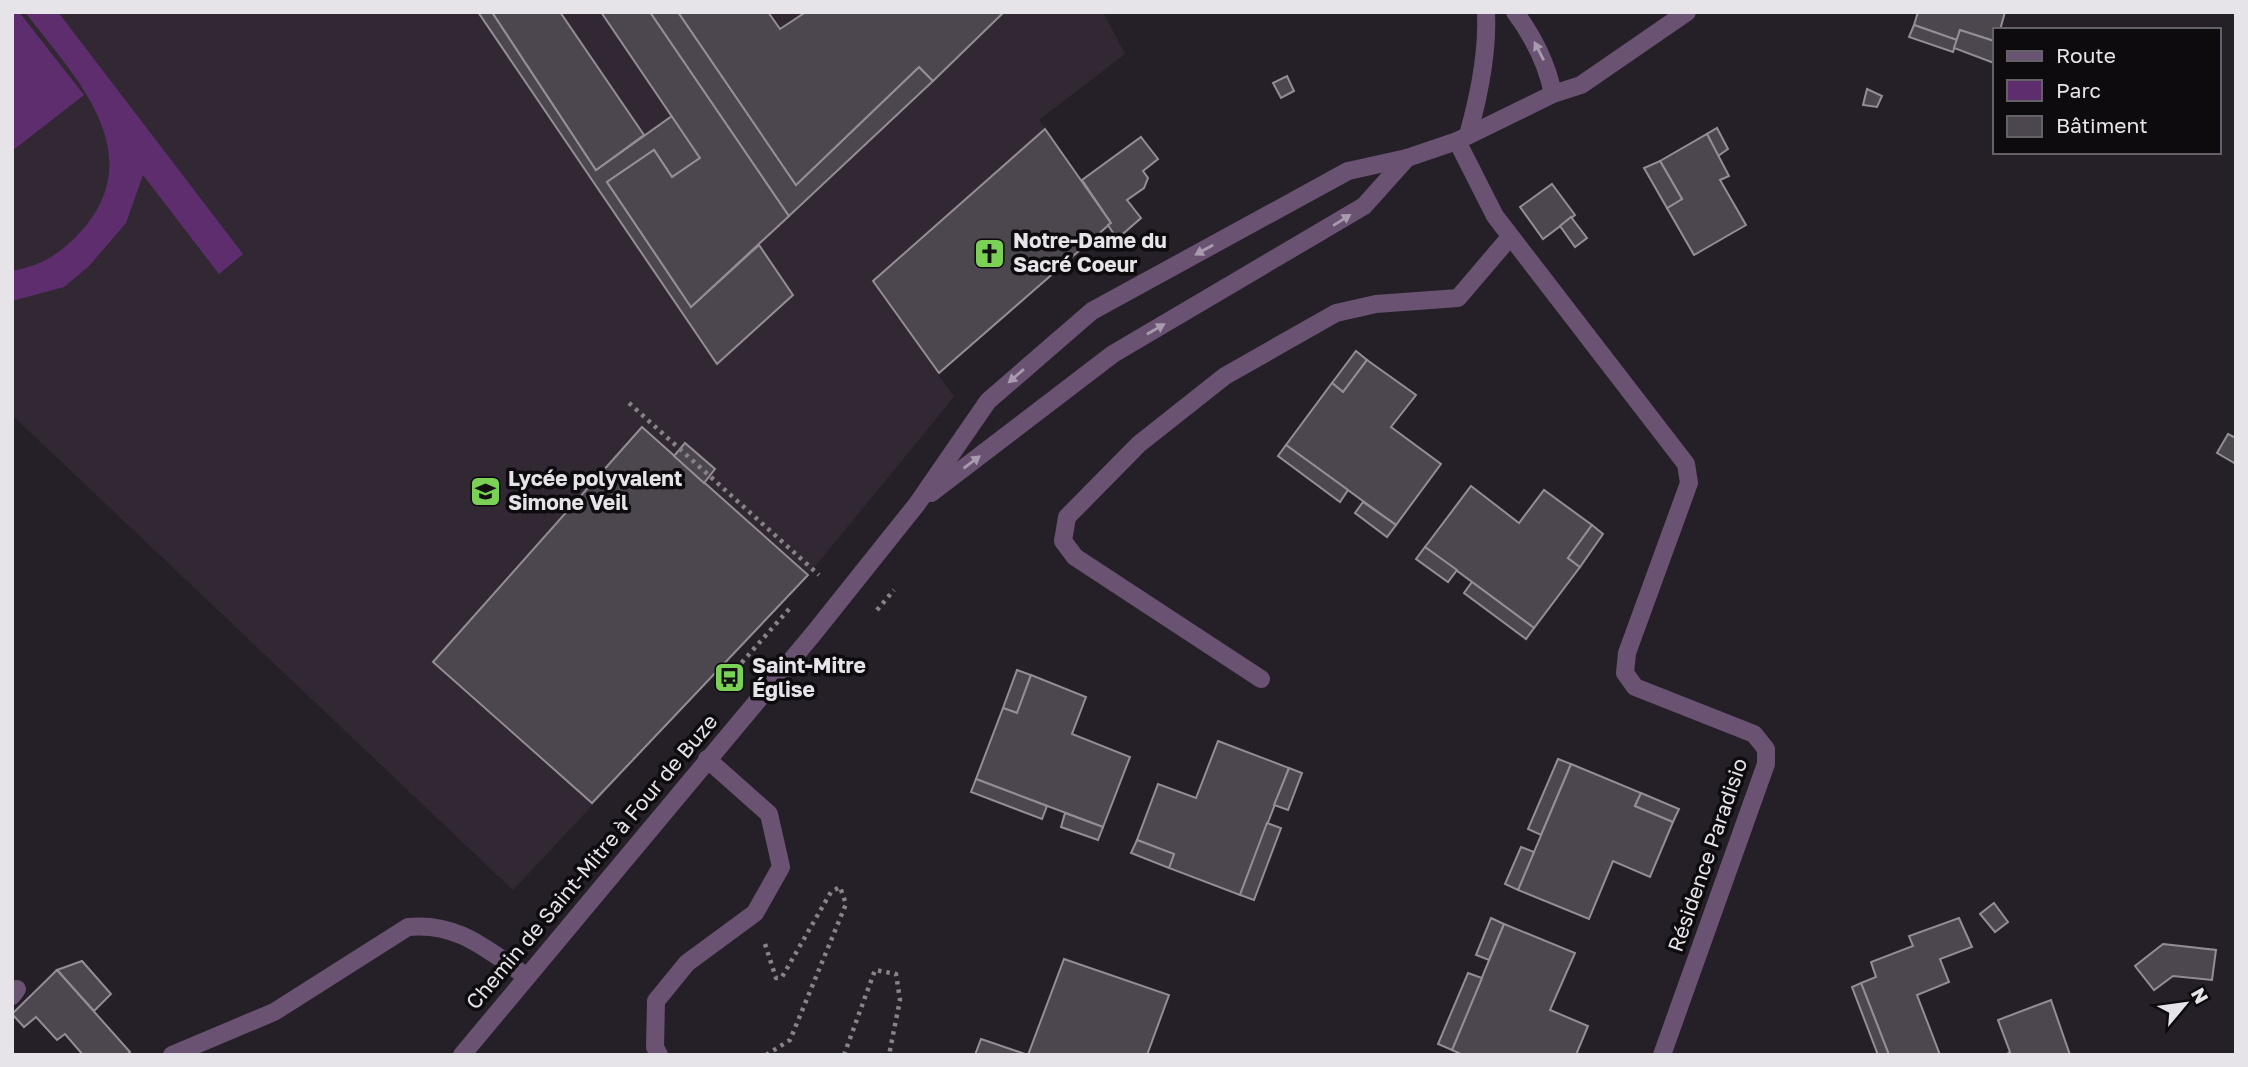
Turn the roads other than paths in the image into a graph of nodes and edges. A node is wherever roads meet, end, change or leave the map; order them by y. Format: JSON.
{"nodes":[{"id":1,"x":1486,"y":12,"type":"edge"},
{"id":2,"x":1515,"y":12,"type":"edge"},
{"id":3,"x":1687,"y":12,"type":"edge"},
{"id":4,"x":1553,"y":94,"type":"junction"},
{"id":5,"x":1463,"y":138,"type":"junction"},
{"id":6,"x":1408,"y":158,"type":"junction"},
{"id":7,"x":1510,"y":237,"type":"junction"},
{"id":8,"x":918,"y":504,"type":"junction"},
{"id":9,"x":1261,"y":679,"type":"dead end"},
{"id":10,"x":707,"y":758,"type":"junction"},
{"id":11,"x":526,"y":976,"type":"junction"},
{"id":12,"x":172,"y":1055,"type":"edge"},
{"id":13,"x":462,"y":1055,"type":"edge"},
{"id":14,"x":659,"y":1055,"type":"edge"},
{"id":15,"x":1662,"y":1055,"type":"edge"}],
"edges":[{"from":1,"to":5,"type":"street"},
{"from":4,"to":2,"type":"street","one_way":true},
{"from":3,"to":4,"type":"street","name":"Chemin de Saint-Mitre à Four de Buze"},
{"from":4,"to":5,"type":"street","name":"Chemin de Saint-Mitre à Four de Buze"},
{"from":5,"to":6,"type":"street","name":"Chemin de Saint-Mitre à Four de Buze"},
{"from":5,"to":7,"type":"street","name":"Résidence Paradisio"},
{"from":8,"to":6,"type":"street","name":"Chemin de Saint-Mitre à Four de Buze","one_way":true},
{"from":6,"to":8,"type":"street","name":"Chemin de Saint-Mitre à Four de Buze","one_way":true},
{"from":7,"to":9,"type":"street"},
{"from":7,"to":15,"type":"street","name":"Résidence Paradisio"},
{"from":8,"to":10,"type":"street","name":"Chemin de Saint-Mitre à Four de Buze"},
{"from":10,"to":11,"type":"street","name":"Chemin de Saint-Mitre à Four de Buze"},
{"from":10,"to":14,"type":"street"},
{"from":11,"to":12,"type":"street"},
{"from":11,"to":13,"type":"street","name":"Chemin de Saint-Mitre à Four de Buze"}]}
